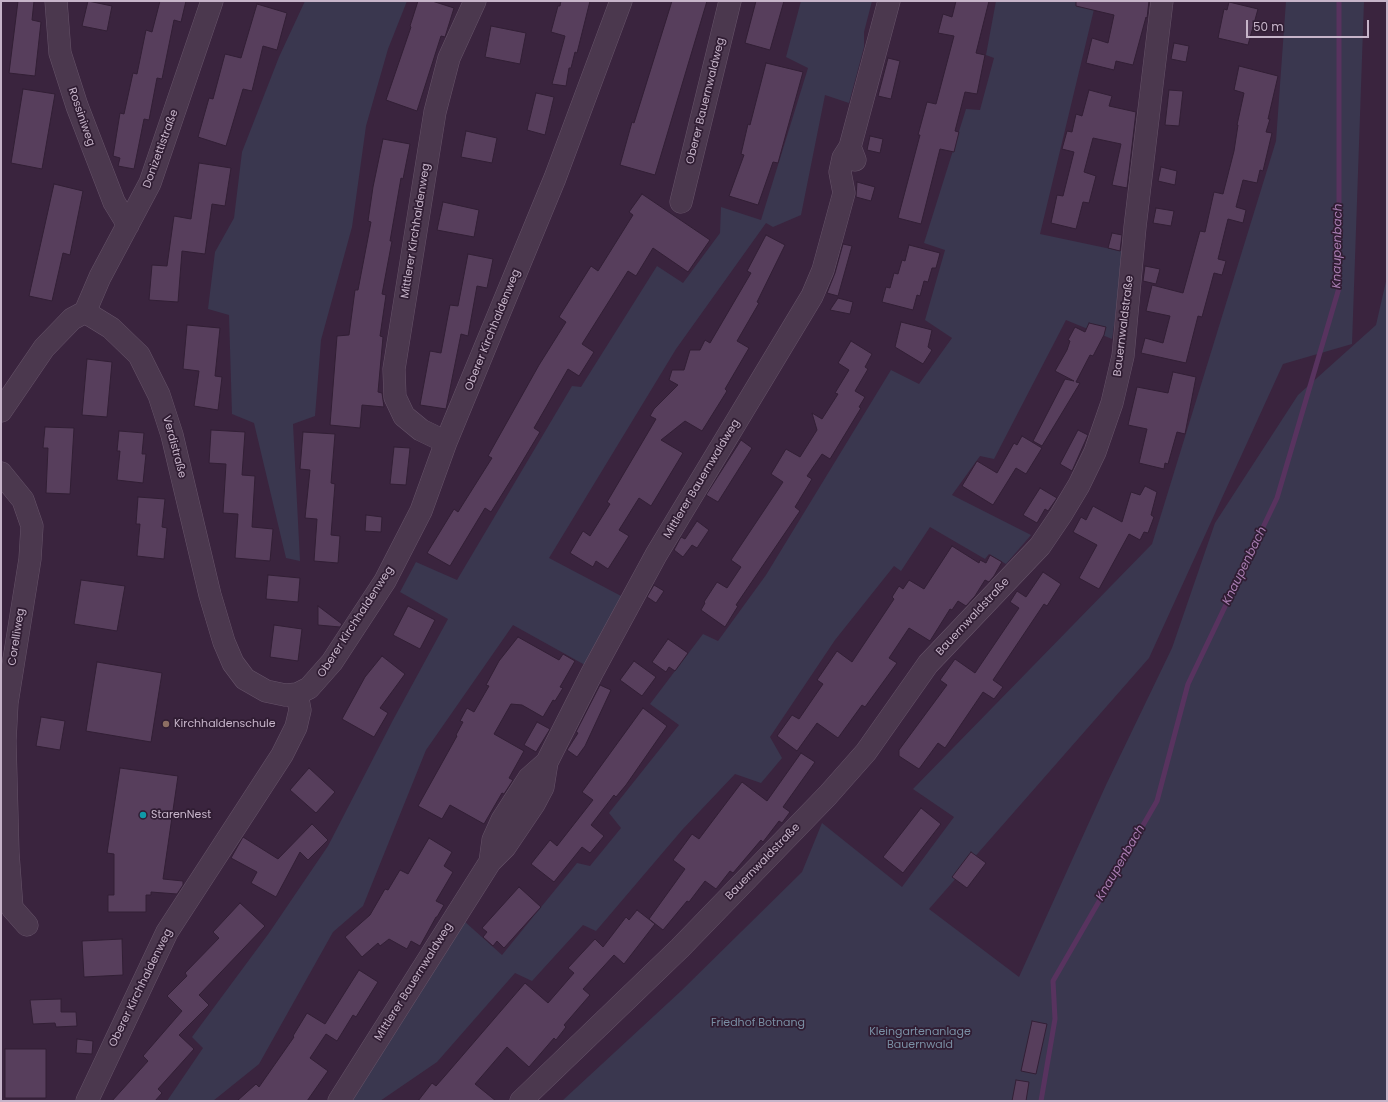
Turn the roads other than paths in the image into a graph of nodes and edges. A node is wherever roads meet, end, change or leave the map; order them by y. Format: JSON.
{"nodes":[{"id":1,"x":56,"y":1,"type":"edge"},
{"id":2,"x":212,"y":1,"type":"edge"},
{"id":3,"x":475,"y":1,"type":"edge"},
{"id":4,"x":621,"y":1,"type":"edge"},
{"id":5,"x":730,"y":1,"type":"edge"},
{"id":6,"x":889,"y":1,"type":"edge"},
{"id":7,"x":1162,"y":1,"type":"edge"},
{"id":8,"x":681,"y":202,"type":"dead end"},
{"id":9,"x":128,"y":225,"type":"junction"},
{"id":10,"x":86,"y":312,"type":"junction"},
{"id":11,"x":1,"y":411,"type":"edge"},
{"id":12,"x":446,"y":442,"type":"junction"},
{"id":13,"x":1,"y":473,"type":"edge"},
{"id":14,"x":297,"y":694,"type":"junction"},
{"id":15,"x":27,"y":925,"type":"dead end"},
{"id":16,"x":87,"y":1101,"type":"edge"},
{"id":17,"x":339,"y":1101,"type":"edge"},
{"id":18,"x":521,"y":1101,"type":"edge"}],
"edges":[{"from":1,"to":9,"type":"street","name":"Rossiniweg"},
{"from":2,"to":9,"type":"street","name":"Donizettistraße"},
{"from":3,"to":12,"type":"street","name":"Mittlerer Kirchhaldenweg"},
{"from":4,"to":12,"type":"street","name":"Oberer Kirchhaldenweg"},
{"from":5,"to":8,"type":"street","name":"Oberer Bauernwaldweg"},
{"from":6,"to":17,"type":"street","name":"Mittlerer Bauernwaldweg"},
{"from":7,"to":18,"type":"street","name":"Bauernwaldstraße"},
{"from":9,"to":10,"type":"street","name":"Donizettistraße"},
{"from":10,"to":11,"type":"street"},
{"from":10,"to":14,"type":"street","name":"Verdistraße"},
{"from":12,"to":14,"type":"street","name":"Oberer Kirchhaldenweg"},
{"from":13,"to":15,"type":"street","name":"Corelliweg"},
{"from":14,"to":16,"type":"street","name":"Oberer Kirchhaldenweg"}]}
